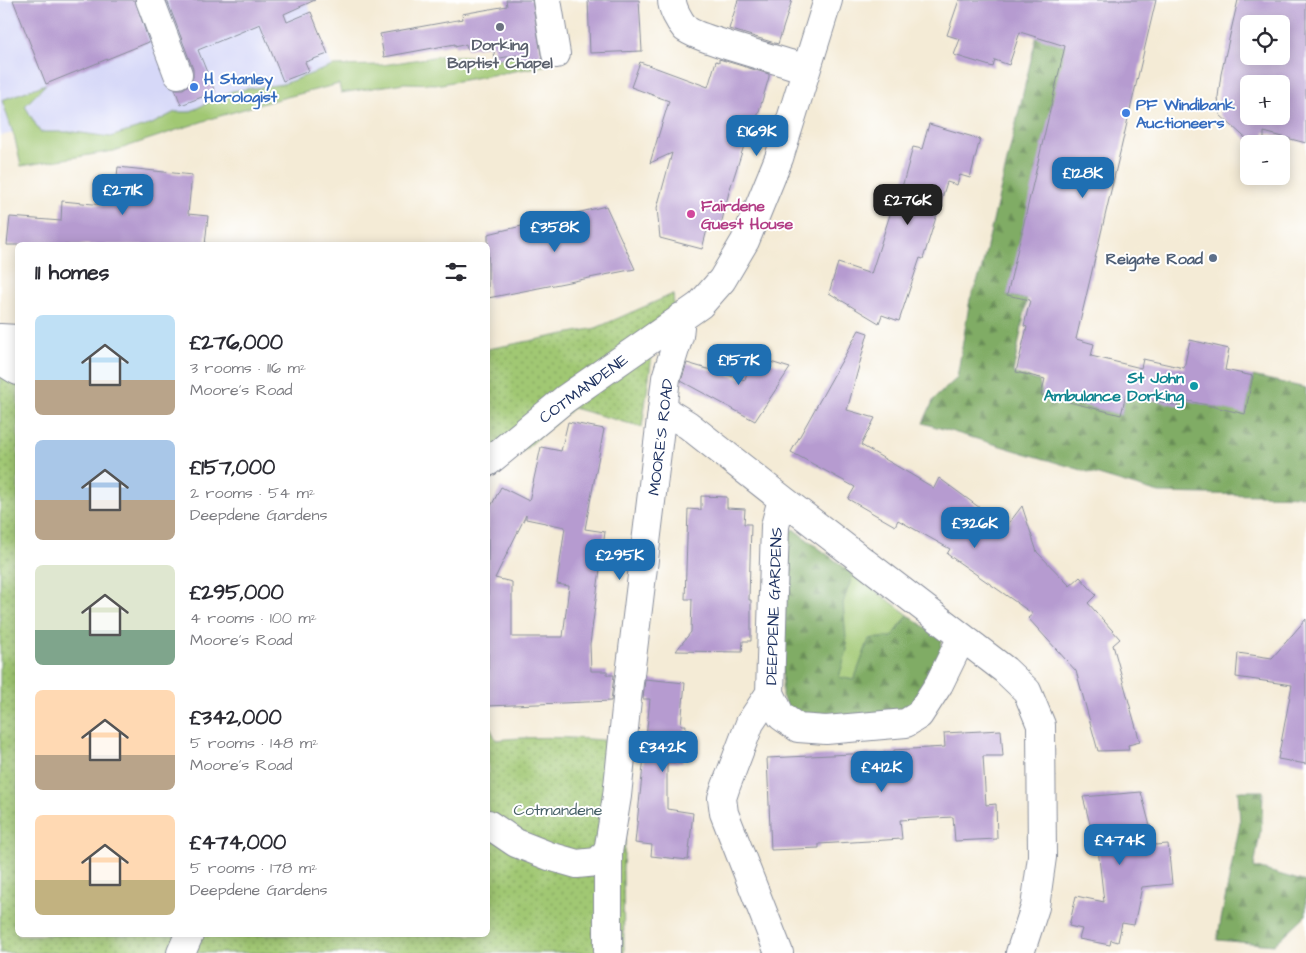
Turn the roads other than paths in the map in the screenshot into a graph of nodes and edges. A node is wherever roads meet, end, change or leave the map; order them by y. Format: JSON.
{"nodes":[{"id":1,"x":150,"y":0,"type":"edge"},
{"id":2,"x":547,"y":0,"type":"edge"},
{"id":3,"x":672,"y":0,"type":"edge"},
{"id":4,"x":828,"y":0,"type":"edge"},
{"id":5,"x":556,"y":54,"type":"dead end"},
{"id":6,"x":806,"y":69,"type":"junction"},
{"id":7,"x":178,"y":74,"type":"dead end"},
{"id":8,"x":681,"y":317,"type":"junction"},
{"id":9,"x":0,"y":338,"type":"edge"},
{"id":10,"x":15,"y":339,"type":"edge"},
{"id":11,"x":0,"y":360,"type":"edge"},
{"id":12,"x":15,"y":369,"type":"edge"},
{"id":13,"x":662,"y":409,"type":"junction"},
{"id":14,"x":490,"y":460,"type":"edge"},
{"id":15,"x":782,"y":499,"type":"junction"},
{"id":16,"x":962,"y":637,"type":"junction"},
{"id":17,"x":770,"y":693,"type":"junction"},
{"id":18,"x":490,"y":825,"type":"edge"},
{"id":19,"x":608,"y":852,"type":"junction"},
{"id":20,"x":188,"y":937,"type":"edge"},
{"id":21,"x":181,"y":953,"type":"edge"},
{"id":22,"x":608,"y":953,"type":"edge"},
{"id":23,"x":779,"y":953,"type":"edge"},
{"id":24,"x":1020,"y":953,"type":"edge"}],
"edges":[{"from":1,"to":7,"type":"street"},
{"from":2,"to":5,"type":"street"},
{"from":3,"to":6,"type":"street"},
{"from":4,"to":6,"type":"street"},
{"from":6,"to":8,"type":"street"},
{"from":8,"to":13,"type":"street","name":"MOORE'S ROAD"},
{"from":8,"to":14,"type":"street","name":"COTMANDENE"},
{"from":9,"to":10,"type":"street"},
{"from":11,"to":12,"type":"street"},
{"from":13,"to":15,"type":"street","name":"DEEPDENE GARDENS"},
{"from":13,"to":19,"type":"street","name":"MOORE'S ROAD"},
{"from":15,"to":16,"type":"street","name":"DEEPDENE GARDENS"},
{"from":15,"to":17,"type":"street","name":"DEEPDENE GARDENS"},
{"from":16,"to":17,"type":"street","name":"DEEPDENE GARDENS"},
{"from":16,"to":24,"type":"street","name":"DEEPDENE GARDENS"},
{"from":17,"to":23,"type":"street"},
{"from":18,"to":19,"type":"street"},
{"from":19,"to":22,"type":"street","name":"MOORE'S ROAD"},
{"from":20,"to":21,"type":"street"}]}
